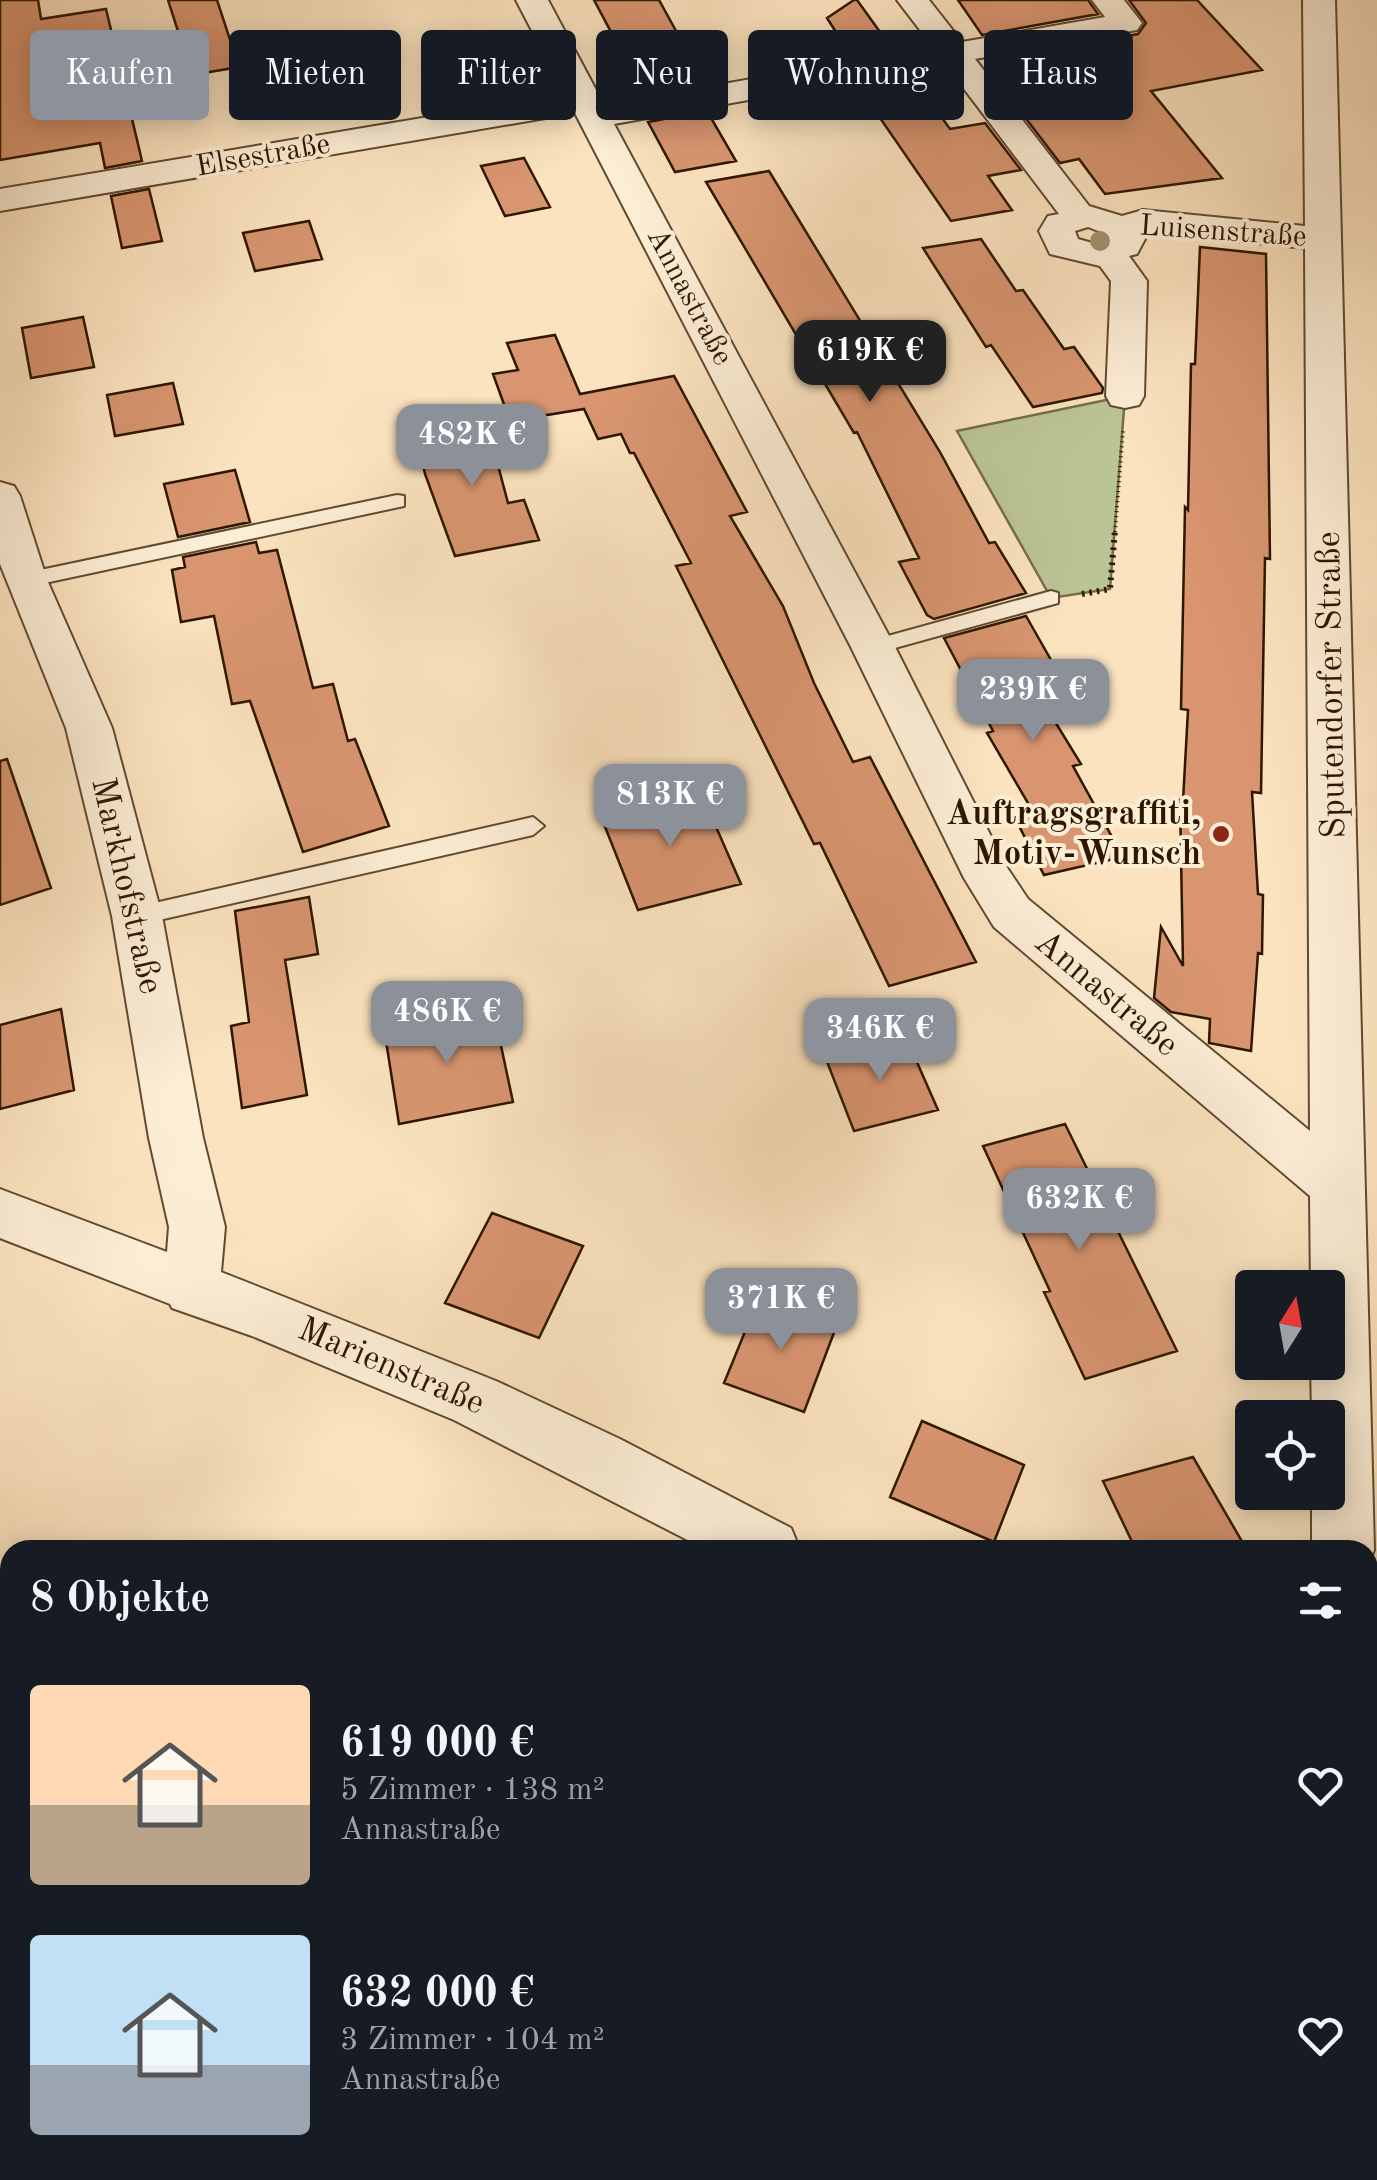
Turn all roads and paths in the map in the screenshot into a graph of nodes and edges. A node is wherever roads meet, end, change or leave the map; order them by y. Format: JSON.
{"nodes":[{"id":1,"x":532,"y":0,"type":"edge"},
{"id":2,"x":1090,"y":0,"type":"edge"},
{"id":3,"x":1108,"y":0,"type":"edge"},
{"id":4,"x":1319,"y":0,"type":"edge"},
{"id":5,"x":922,"y":12,"type":"edge"},
{"id":6,"x":895,"y":30,"type":"edge"},
{"id":7,"x":964,"y":54,"type":"edge"},
{"id":8,"x":964,"y":70,"type":"edge"},
{"id":9,"x":748,"y":78,"type":"edge"},
{"id":10,"x":593,"y":95,"type":"junction"},
{"id":11,"x":0,"y":200,"type":"edge"},
{"id":12,"x":1326,"y":239,"type":"junction"},
{"id":13,"x":1115,"y":240,"type":"junction"},
{"id":14,"x":1125,"y":396,"type":"joint"},
{"id":15,"x":0,"y":496,"type":"edge"},
{"id":16,"x":397,"y":501,"type":"dead end"},
{"id":17,"x":26,"y":580,"type":"junction"},
{"id":18,"x":1051,"y":598,"type":"joint"},
{"id":19,"x":873,"y":647,"type":"junction"},
{"id":20,"x":533,"y":826,"type":"dead end"},
{"id":21,"x":138,"y":916,"type":"junction"},
{"id":22,"x":1340,"y":1188,"type":"junction"},
{"id":23,"x":0,"y":1213,"type":"edge"},
{"id":24,"x":192,"y":1290,"type":"junction"},
{"id":25,"x":749,"y":1540,"type":"edge"},
{"id":26,"x":1344,"y":1540,"type":"edge"}],
"edges":[{"from":1,"to":10,"type":"street","name":"Annastraße"},
{"from":2,"to":5,"type":"street"},
{"from":3,"to":7,"type":"street","name":"Elsestraße"},
{"from":4,"to":12,"type":"street","name":"Sputendorfer Straße"},
{"from":5,"to":6,"type":"street"},
{"from":8,"to":13,"type":"street","name":"Luisenstraße"},
{"from":9,"to":10,"type":"street","name":"Elsestraße"},
{"from":10,"to":11,"type":"street","name":"Elsestraße"},
{"from":10,"to":19,"type":"street","name":"Annastraße"},
{"from":12,"to":13,"type":"street","name":"Luisenstraße"},
{"from":12,"to":22,"type":"street","name":"Sputendorfer Straße"},
{"from":13,"to":14,"type":"street","name":"Luisenstraße"},
{"from":14,"to":18,"type":"path"},
{"from":15,"to":17,"type":"street","name":"Markhofstraße"},
{"from":16,"to":17,"type":"lane"},
{"from":17,"to":21,"type":"street","name":"Markhofstraße"},
{"from":18,"to":19,"type":"lane"},
{"from":19,"to":22,"type":"street","name":"Annastraße"},
{"from":20,"to":21,"type":"lane"},
{"from":21,"to":24,"type":"street","name":"Markhofstraße"},
{"from":22,"to":26,"type":"street","name":"Sputendorfer Straße"},
{"from":23,"to":24,"type":"street","name":"Marienstraße"},
{"from":24,"to":25,"type":"street","name":"Marienstraße"}]}
